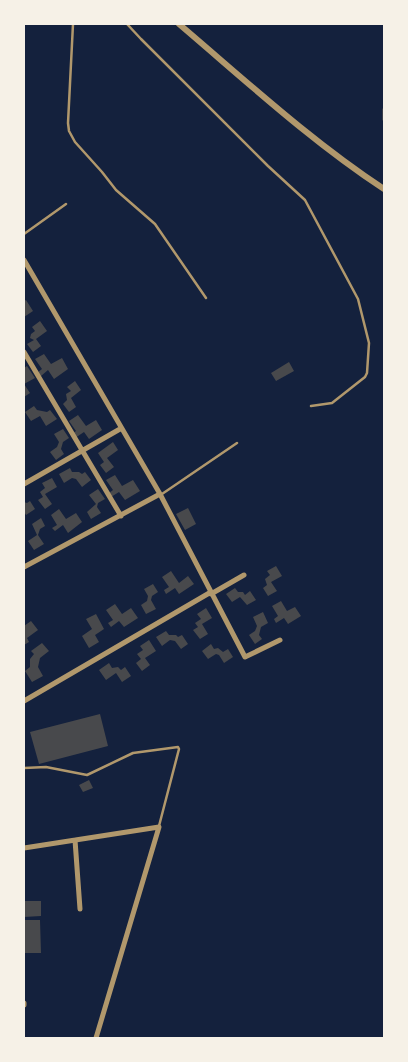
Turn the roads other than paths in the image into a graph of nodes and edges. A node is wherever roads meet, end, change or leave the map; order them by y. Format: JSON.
{"nodes":[{"id":1,"x":73,"y":24,"type":"edge"},
{"id":2,"x":127,"y":24,"type":"edge"},
{"id":3,"x":180,"y":24,"type":"edge"},
{"id":4,"x":384,"y":109,"type":"edge"},
{"id":5,"x":384,"y":120,"type":"edge"},
{"id":6,"x":384,"y":189,"type":"edge"},
{"id":7,"x":66,"y":204,"type":"dead end"},
{"id":8,"x":24,"y":234,"type":"edge"},
{"id":9,"x":24,"y":260,"type":"edge"},
{"id":10,"x":206,"y":298,"type":"dead end"},
{"id":11,"x":24,"y":352,"type":"edge"},
{"id":12,"x":311,"y":406,"type":"dead end"},
{"id":13,"x":120,"y":429,"type":"junction"},
{"id":14,"x":237,"y":443,"type":"dead end"},
{"id":15,"x":82,"y":451,"type":"junction"},
{"id":16,"x":24,"y":484,"type":"edge"},
{"id":17,"x":160,"y":494,"type":"junction"},
{"id":18,"x":121,"y":516,"type":"junction"},
{"id":19,"x":24,"y":567,"type":"edge"},
{"id":20,"x":244,"y":575,"type":"dead end"},
{"id":21,"x":211,"y":593,"type":"junction"},
{"id":22,"x":280,"y":640,"type":"dead end"},
{"id":23,"x":24,"y":701,"type":"edge"},
{"id":24,"x":24,"y":768,"type":"edge"},
{"id":25,"x":159,"y":827,"type":"junction"},
{"id":26,"x":75,"y":840,"type":"junction"},
{"id":27,"x":24,"y":848,"type":"edge"},
{"id":28,"x":80,"y":909,"type":"dead end"},
{"id":29,"x":96,"y":1038,"type":"edge"}],
"edges":[{"from":1,"to":10,"type":"lane"},
{"from":2,"to":12,"type":"lane"},
{"from":3,"to":6,"type":"street"},
{"from":4,"to":5,"type":"lane"},
{"from":7,"to":8,"type":"lane"},
{"from":9,"to":13,"type":"street"},
{"from":11,"to":15,"type":"street"},
{"from":13,"to":15,"type":"street"},
{"from":13,"to":17,"type":"street"},
{"from":14,"to":17,"type":"lane"},
{"from":15,"to":16,"type":"street"},
{"from":15,"to":18,"type":"street"},
{"from":17,"to":18,"type":"street"},
{"from":17,"to":21,"type":"street"},
{"from":18,"to":19,"type":"street"},
{"from":20,"to":21,"type":"street"},
{"from":21,"to":22,"type":"street"},
{"from":21,"to":23,"type":"street"},
{"from":24,"to":25,"type":"lane"},
{"from":25,"to":26,"type":"street"},
{"from":25,"to":29,"type":"street"},
{"from":26,"to":27,"type":"street"},
{"from":26,"to":28,"type":"street"}]}
